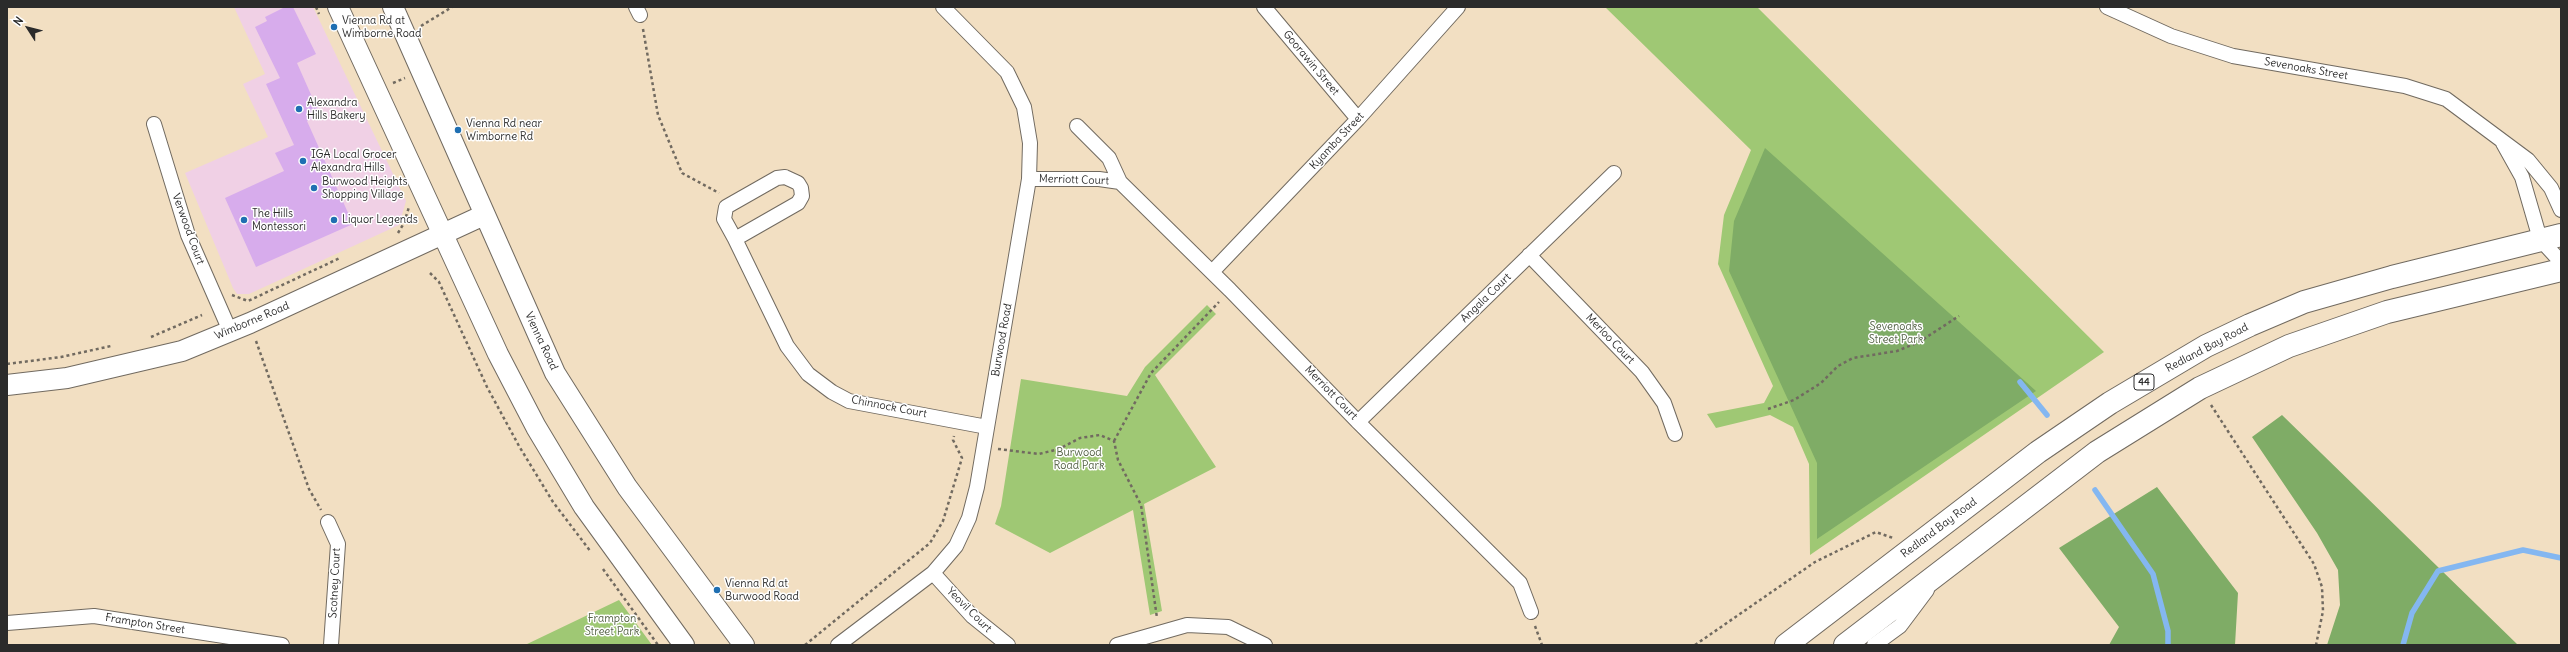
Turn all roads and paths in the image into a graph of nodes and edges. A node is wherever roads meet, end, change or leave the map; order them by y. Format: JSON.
{"nodes":[{"id":1,"x":316,"y":7,"type":"edge"},
{"id":2,"x":338,"y":7,"type":"edge"},
{"id":3,"x":393,"y":7,"type":"edge"},
{"id":4,"x":452,"y":7,"type":"edge"},
{"id":5,"x":943,"y":7,"type":"edge"},
{"id":6,"x":1264,"y":7,"type":"edge"},
{"id":7,"x":1458,"y":7,"type":"edge"},
{"id":8,"x":2107,"y":7,"type":"edge"},
{"id":9,"x":638,"y":11,"type":"edge"},
{"id":10,"x":323,"y":21,"type":"dead end"},
{"id":11,"x":405,"y":35,"type":"junction"},
{"id":12,"x":420,"y":71,"type":"junction"},
{"id":13,"x":378,"y":90,"type":"junction"},
{"id":14,"x":1358,"y":119,"type":"junction"},
{"id":15,"x":154,"y":124,"type":"dead end"},
{"id":16,"x":1077,"y":126,"type":"dead end"},
{"id":17,"x":2500,"y":138,"type":"junction"},
{"id":18,"x":1614,"y":173,"type":"dead end"},
{"id":19,"x":1029,"y":179,"type":"junction"},
{"id":20,"x":1120,"y":182,"type":"junction"},
{"id":21,"x":730,"y":203,"type":"junction"},
{"id":22,"x":409,"y":204,"type":"dead end"},
{"id":23,"x":2561,"y":210,"type":"edge"},
{"id":24,"x":484,"y":215,"type":"junction"},
{"id":25,"x":444,"y":235,"type":"junction"},
{"id":26,"x":392,"y":236,"type":"dead end"},
{"id":27,"x":2551,"y":238,"type":"edge"},
{"id":28,"x":734,"y":239,"type":"junction"},
{"id":29,"x":1529,"y":255,"type":"junction"},
{"id":30,"x":346,"y":256,"type":"dead end"},
{"id":31,"x":2561,"y":262,"type":"edge"},
{"id":32,"x":2561,"y":270,"type":"edge"},
{"id":33,"x":1212,"y":272,"type":"junction"},
{"id":34,"x":229,"y":290,"type":"dead end"},
{"id":35,"x":1230,"y":290,"type":"junction"},
{"id":36,"x":202,"y":315,"type":"dead end"},
{"id":37,"x":1959,"y":316,"type":"dead end"},
{"id":38,"x":250,"y":323,"type":"junction"},
{"id":39,"x":230,"y":331,"type":"junction"},
{"id":40,"x":149,"y":338,"type":"dead end"},
{"id":41,"x":112,"y":346,"type":"dead end"},
{"id":42,"x":7,"y":364,"type":"edge"},
{"id":43,"x":7,"y":385,"type":"edge"},
{"id":44,"x":2200,"y":388,"type":"junction"},
{"id":45,"x":1768,"y":409,"type":"dead end"},
{"id":46,"x":1358,"y":422,"type":"junction"},
{"id":47,"x":987,"y":427,"type":"junction"},
{"id":48,"x":954,"y":433,"type":"dead end"},
{"id":49,"x":1675,"y":434,"type":"dead end"},
{"id":50,"x":1114,"y":441,"type":"junction"},
{"id":51,"x":984,"y":447,"type":"junction"},
{"id":52,"x":328,"y":522,"type":"joint"},
{"id":53,"x":1915,"y":546,"type":"junction"},
{"id":54,"x":1942,"y":571,"type":"junction"},
{"id":55,"x":933,"y":573,"type":"junction"},
{"id":56,"x":1531,"y":612,"type":"dead end"},
{"id":57,"x":7,"y":623,"type":"edge"},
{"id":58,"x":1159,"y":632,"type":"junction"},
{"id":59,"x":235,"y":642,"type":"edge"},
{"id":60,"x":282,"y":645,"type":"edge"},
{"id":61,"x":331,"y":645,"type":"edge"},
{"id":62,"x":684,"y":645,"type":"edge"},
{"id":63,"x":744,"y":645,"type":"edge"},
{"id":64,"x":805,"y":645,"type":"edge"},
{"id":65,"x":838,"y":645,"type":"edge"},
{"id":66,"x":1008,"y":645,"type":"edge"},
{"id":67,"x":1117,"y":645,"type":"edge"},
{"id":68,"x":1265,"y":645,"type":"edge"},
{"id":69,"x":1695,"y":645,"type":"edge"},
{"id":70,"x":1786,"y":645,"type":"edge"},
{"id":71,"x":1845,"y":645,"type":"edge"},
{"id":72,"x":1874,"y":645,"type":"edge"},
{"id":73,"x":2316,"y":645,"type":"edge"}],
"edges":[{"from":1,"to":10,"type":"path"},
{"from":2,"to":13,"type":"main road"},
{"from":3,"to":11,"type":"main road","name":"Vienna Road"},
{"from":4,"to":11,"type":"path"},
{"from":5,"to":19,"type":"street","name":"Burwood Road"},
{"from":6,"to":14,"type":"street","name":"Goorawin Street"},
{"from":7,"to":14,"type":"street","name":"Kyamba Street"},
{"from":8,"to":17,"type":"street","name":"Sevenoaks Street"},
{"from":9,"to":21,"type":"path"},
{"from":11,"to":12,"type":"main road","name":"Vienna Road"},
{"from":12,"to":13,"type":"path"},
{"from":12,"to":24,"type":"main road","name":"Vienna Road"},
{"from":13,"to":25,"type":"main road"},
{"from":14,"to":33,"type":"street","name":"Kyamba Street"},
{"from":15,"to":39,"type":"street","name":"Verwood Court"},
{"from":16,"to":20,"type":"street","name":"Merriott Court"},
{"from":17,"to":23,"type":"street","name":"Sevenoaks Street"},
{"from":17,"to":27,"type":"street","name":"Sevenoaks Street"},
{"from":18,"to":29,"type":"street","name":"Angala Court"},
{"from":19,"to":20,"type":"street","name":"Merriott Court"},
{"from":19,"to":47,"type":"street","name":"Burwood Road"},
{"from":20,"to":33,"type":"street","name":"Merriott Court"},
{"from":21,"to":28,"type":"street","name":"Chinnock Court"},
{"from":21,"to":28,"type":"street"},
{"from":22,"to":26,"type":"path"},
{"from":24,"to":25,"type":"main road","name":"Wimborne Road"},
{"from":24,"to":63,"type":"main road","name":"Vienna Road"},
{"from":25,"to":38,"type":"main road","name":"Wimborne Road"},
{"from":25,"to":62,"type":"main road"},
{"from":27,"to":31,"type":"street","name":"Sevenoaks Street"},
{"from":27,"to":53,"type":"main road","name":"Redland Bay Road","number":"44"},
{"from":28,"to":47,"type":"street","name":"Chinnock Court"},
{"from":29,"to":46,"type":"street","name":"Angala Court"},
{"from":29,"to":49,"type":"street","name":"Merloo Court"},
{"from":30,"to":34,"type":"path"},
{"from":32,"to":44,"type":"main road"},
{"from":33,"to":35,"type":"street","name":"Merriott Court"},
{"from":35,"to":46,"type":"street","name":"Merriott Court"},
{"from":35,"to":50,"type":"path"},
{"from":36,"to":40,"type":"path"},
{"from":37,"to":45,"type":"path"},
{"from":38,"to":39,"type":"main road","name":"Wimborne Road"},
{"from":38,"to":52,"type":"path"},
{"from":39,"to":43,"type":"main road","name":"Wimborne Road"},
{"from":41,"to":42,"type":"path"},
{"from":44,"to":54,"type":"main road"},
{"from":44,"to":73,"type":"path"},
{"from":46,"to":56,"type":"street","name":"Merriott Court"},
{"from":47,"to":51,"type":"street","name":"Burwood Road"},
{"from":48,"to":64,"type":"path"},
{"from":50,"to":51,"type":"path"},
{"from":50,"to":58,"type":"path"},
{"from":51,"to":55,"type":"street","name":"Burwood Road"},
{"from":52,"to":61,"type":"street","name":"Scotney Court"},
{"from":53,"to":69,"type":"path"},
{"from":53,"to":70,"type":"main road","name":"Redland Bay Road","number":"44"},
{"from":54,"to":71,"type":"main road"},
{"from":54,"to":72,"type":"street"},
{"from":55,"to":65,"type":"street","name":"Burwood Road"},
{"from":55,"to":66,"type":"street","name":"Yeovil Court"},
{"from":57,"to":59,"type":"street","name":"Frampton Street"},
{"from":58,"to":67,"type":"street"},
{"from":58,"to":68,"type":"street"},
{"from":59,"to":60,"type":"street","name":"Frampton Street"}]}
